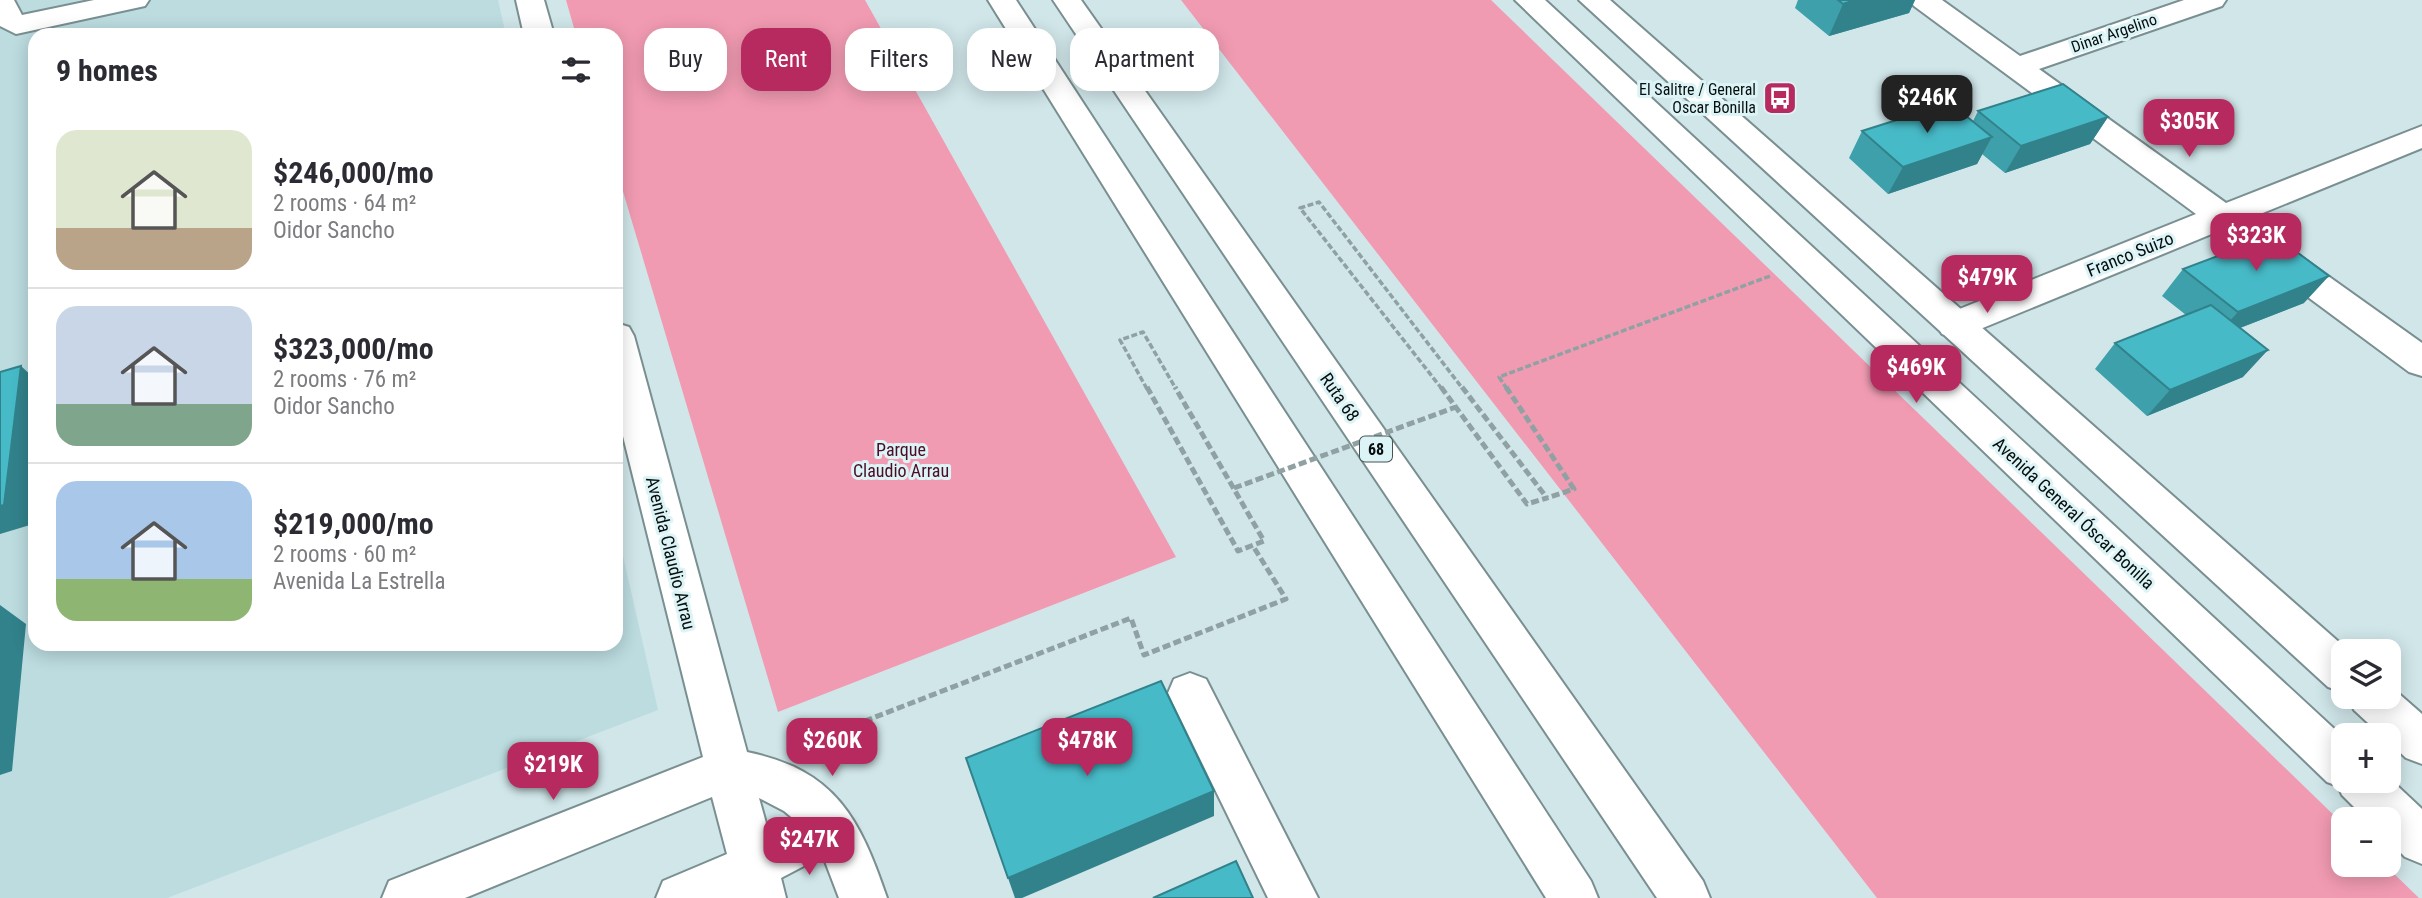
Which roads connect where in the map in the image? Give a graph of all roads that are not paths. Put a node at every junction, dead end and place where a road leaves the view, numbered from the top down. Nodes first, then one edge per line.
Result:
1 (0, 0) edge
2 (135, 0) edge
3 (530, 0) edge
4 (1002, 0) edge
5 (1066, 0) edge
6 (1529, 0) edge
7 (1593, 0) edge
8 (1924, 0) edge
9 (2211, 0) edge
10 (537, 28) edge
11 (2016, 67) junction
12 (2417, 143) edge
13 (2222, 217) junction
14 (1955, 325) junction
15 (2422, 362) edge
16 (623, 363) edge
17 (2331, 662) edge
18 (1190, 693) dead end
19 (2384, 709) edge
20 (2422, 743) edge
21 (2331, 756) edge
22 (727, 769) junction
23 (2372, 793) edge
24 (833, 826) junction
25 (2422, 841) edge
26 (758, 883) edge
27 (406, 898) edge
28 (680, 898) edge
29 (863, 898) edge
30 (1294, 898) edge
31 (1574, 898) edge
32 (1686, 898) edge

1 - 2 main road
3 - 10 main road
4 - 31 main road
5 - 32 main road, Ruta 68 / 68
6 - 21 main road, Avenida General Óscar Bonilla
7 - 14 main road
8 - 11 main road
9 - 11 main road, Dinar Argelino
11 - 13 main road
12 - 13 main road, Franco Suizo
13 - 14 main road, Franco Suizo
13 - 15 main road
14 - 17 main road
16 - 22 main road, Avenida Claudio Arrau
18 - 30 main road
19 - 20 main road
22 - 24 main road
22 - 26 main road, Avenida Claudio Arrau
22 - 27 main road
23 - 25 main road
24 - 26 main road
24 - 29 main road
26 - 28 main road

